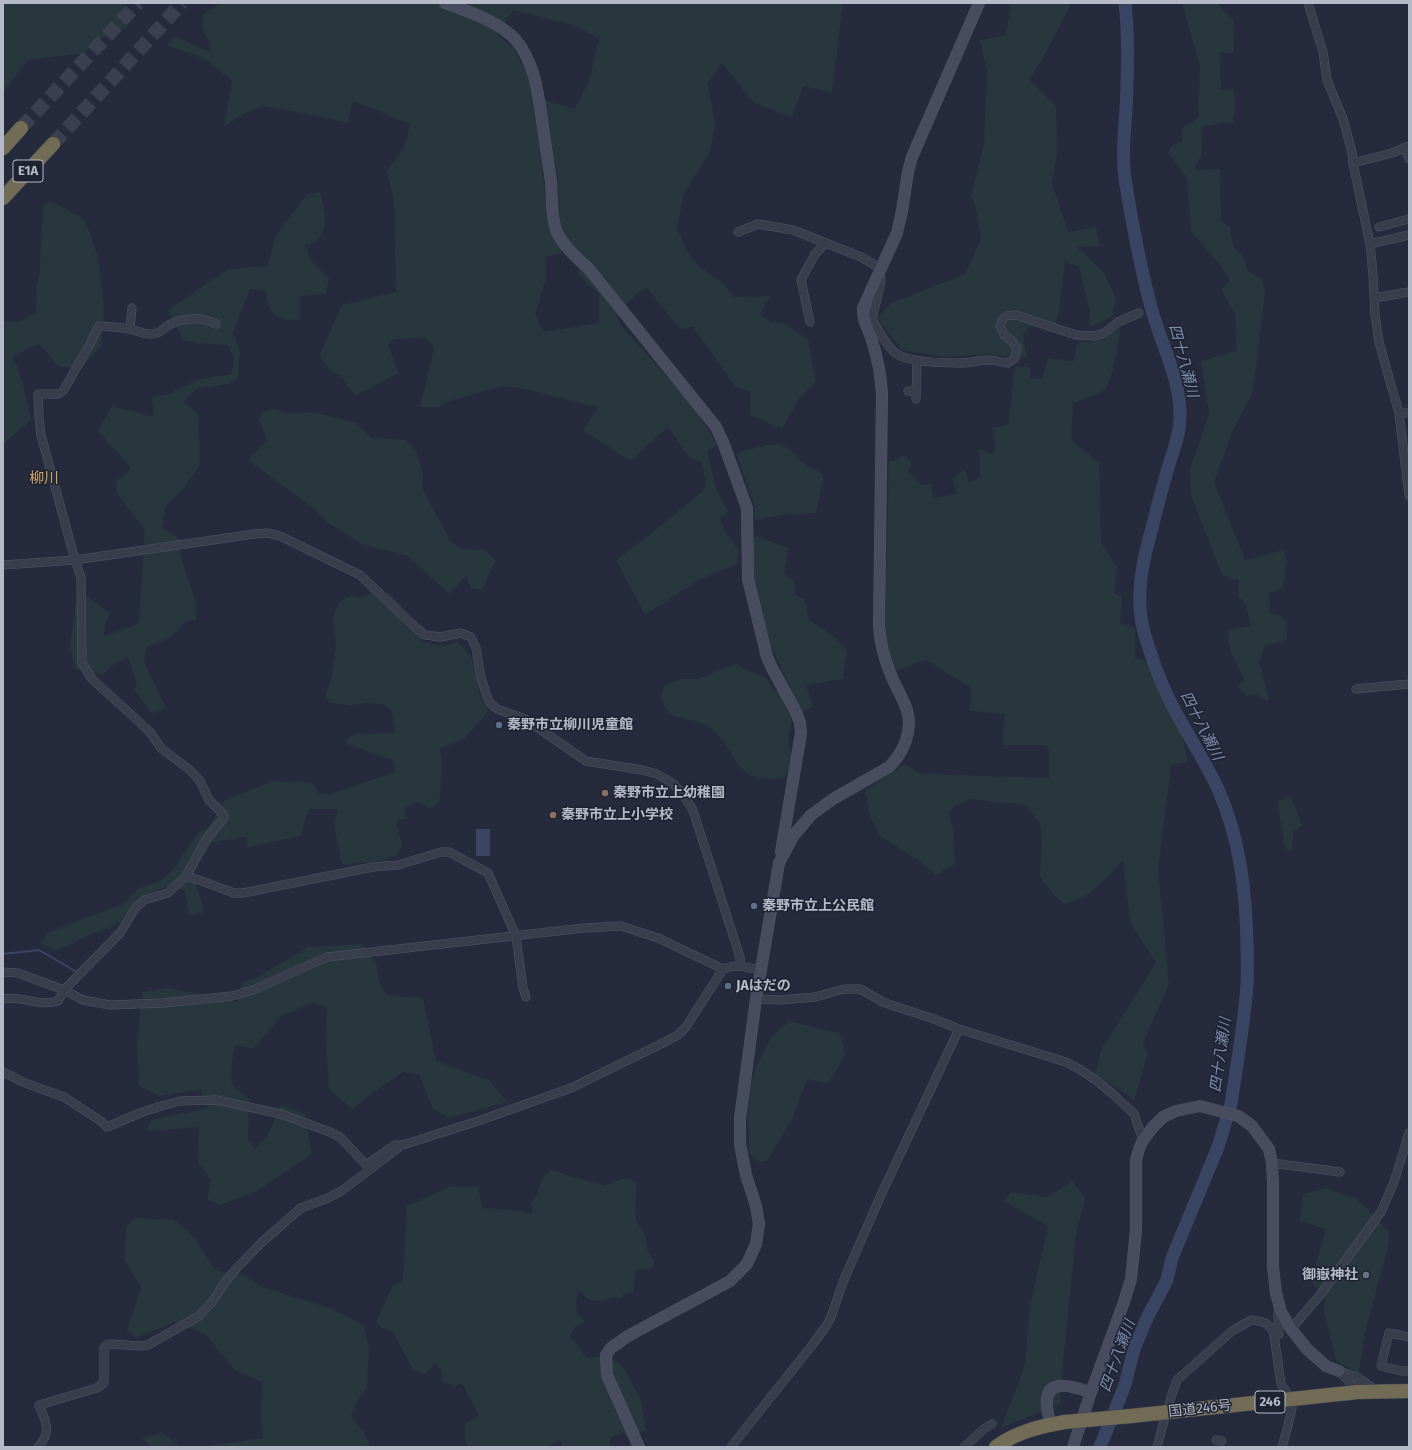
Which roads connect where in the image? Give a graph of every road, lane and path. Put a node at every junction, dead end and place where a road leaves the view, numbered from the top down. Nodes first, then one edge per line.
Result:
1 (445, 3) edge
2 (979, 3) edge
3 (1308, 3) edge
4 (21, 128) tunnel mouth
5 (53, 144) tunnel mouth
6 (1407, 146) edge
7 (3, 148) edge
8 (1409, 159) edge
9 (1353, 163) junction
10 (3, 198) edge
11 (1409, 219) edge
12 (1379, 227) dead end
13 (738, 232) dead end
14 (1409, 235) edge
15 (825, 244) junction
16 (1370, 244) junction
17 (880, 268) junction
18 (1409, 292) edge
19 (1374, 298) junction
20 (132, 308) dead end
21 (1139, 313) dead end
22 (810, 322) dead end
23 (216, 324) dead end
24 (130, 329) junction
25 (917, 361) junction
26 (908, 391) dead end
27 (1399, 413) junction
28 (1409, 413) edge
29 (1409, 496) edge
30 (75, 560) junction
31 (3, 565) edge
32 (1409, 684) edge
33 (1356, 689) dead end
34 (779, 863) junction
35 (186, 876) junction
36 (516, 936) junction
37 (740, 965) junction
38 (723, 969) junction
39 (760, 970) junction
40 (5, 971) edge
41 (64, 990) junction
42 (526, 997) dead end
43 (3, 999) edge
44 (756, 999) junction
45 (959, 1029) junction
46 (3, 1072) edge
47 (1409, 1133) edge
48 (1144, 1140) junction
49 (403, 1145) junction
50 (1272, 1163) junction
51 (1340, 1172) dead end
52 (1281, 1312) junction
53 (1291, 1329) junction
54 (1274, 1335) junction
55 (1409, 1337) edge
56 (1339, 1371) junction
57 (1409, 1371) edge
58 (1377, 1391) junction
59 (1409, 1391) edge
60 (1090, 1392) junction
61 (1358, 1392) junction
62 (1291, 1399) junction
63 (1169, 1403) dead end
64 (1164, 1421) dead end
65 (1058, 1423) junction
66 (992, 1424) dead end
67 (38, 1447) edge
68 (639, 1447) edge
69 (731, 1447) edge
70 (964, 1447) edge
71 (996, 1447) edge
72 (1073, 1447) edge
73 (1157, 1447) edge
74 (1282, 1447) edge

1 - 34 street
2 - 17 street
3 - 9 street
4 - 7 highway, E1A
5 - 10 highway, E1A
6 - 8 street
6 - 9 street
9 - 16 street
11 - 12 street
13 - 15 street
14 - 16 street
15 - 17 street
15 - 22 street
16 - 19 street
17 - 25 street
17 - 34 street
18 - 19 street
19 - 27 street
20 - 24 street
21 - 25 street
23 - 24 street
24 - 30 street
25 - 26 street
27 - 28 street
27 - 29 street
30 - 31 street
30 - 35 street
30 - 37 street
32 - 33 street
34 - 39 street
35 - 36 street
35 - 41 street
36 - 38 street
36 - 41 street
36 - 42 street
37 - 38 street
37 - 39 street
38 - 49 street
39 - 44 street
40 - 41 street
41 - 43 street
44 - 45 street
44 - 68 street
45 - 48 street
45 - 69 street
46 - 49 street
47 - 53 street
48 - 50 street
48 - 60 street
49 - 67 street
50 - 51 street
50 - 52 street
52 - 53 street
52 - 54 street
53 - 56 street
54 - 62 street
54 - 63 street
55 - 57 street
56 - 58 street
56 - 61 street
58 - 59 highway, 国道246号 / 246
58 - 61 highway, 国道246号 / 246
60 - 65 street
60 - 72 street
61 - 62 highway, 国道246号 / 246
62 - 65 highway, 国道246号 / 246, bridge
62 - 74 street
64 - 73 street
65 - 71 highway, 国道246号 / 246
66 - 70 street

